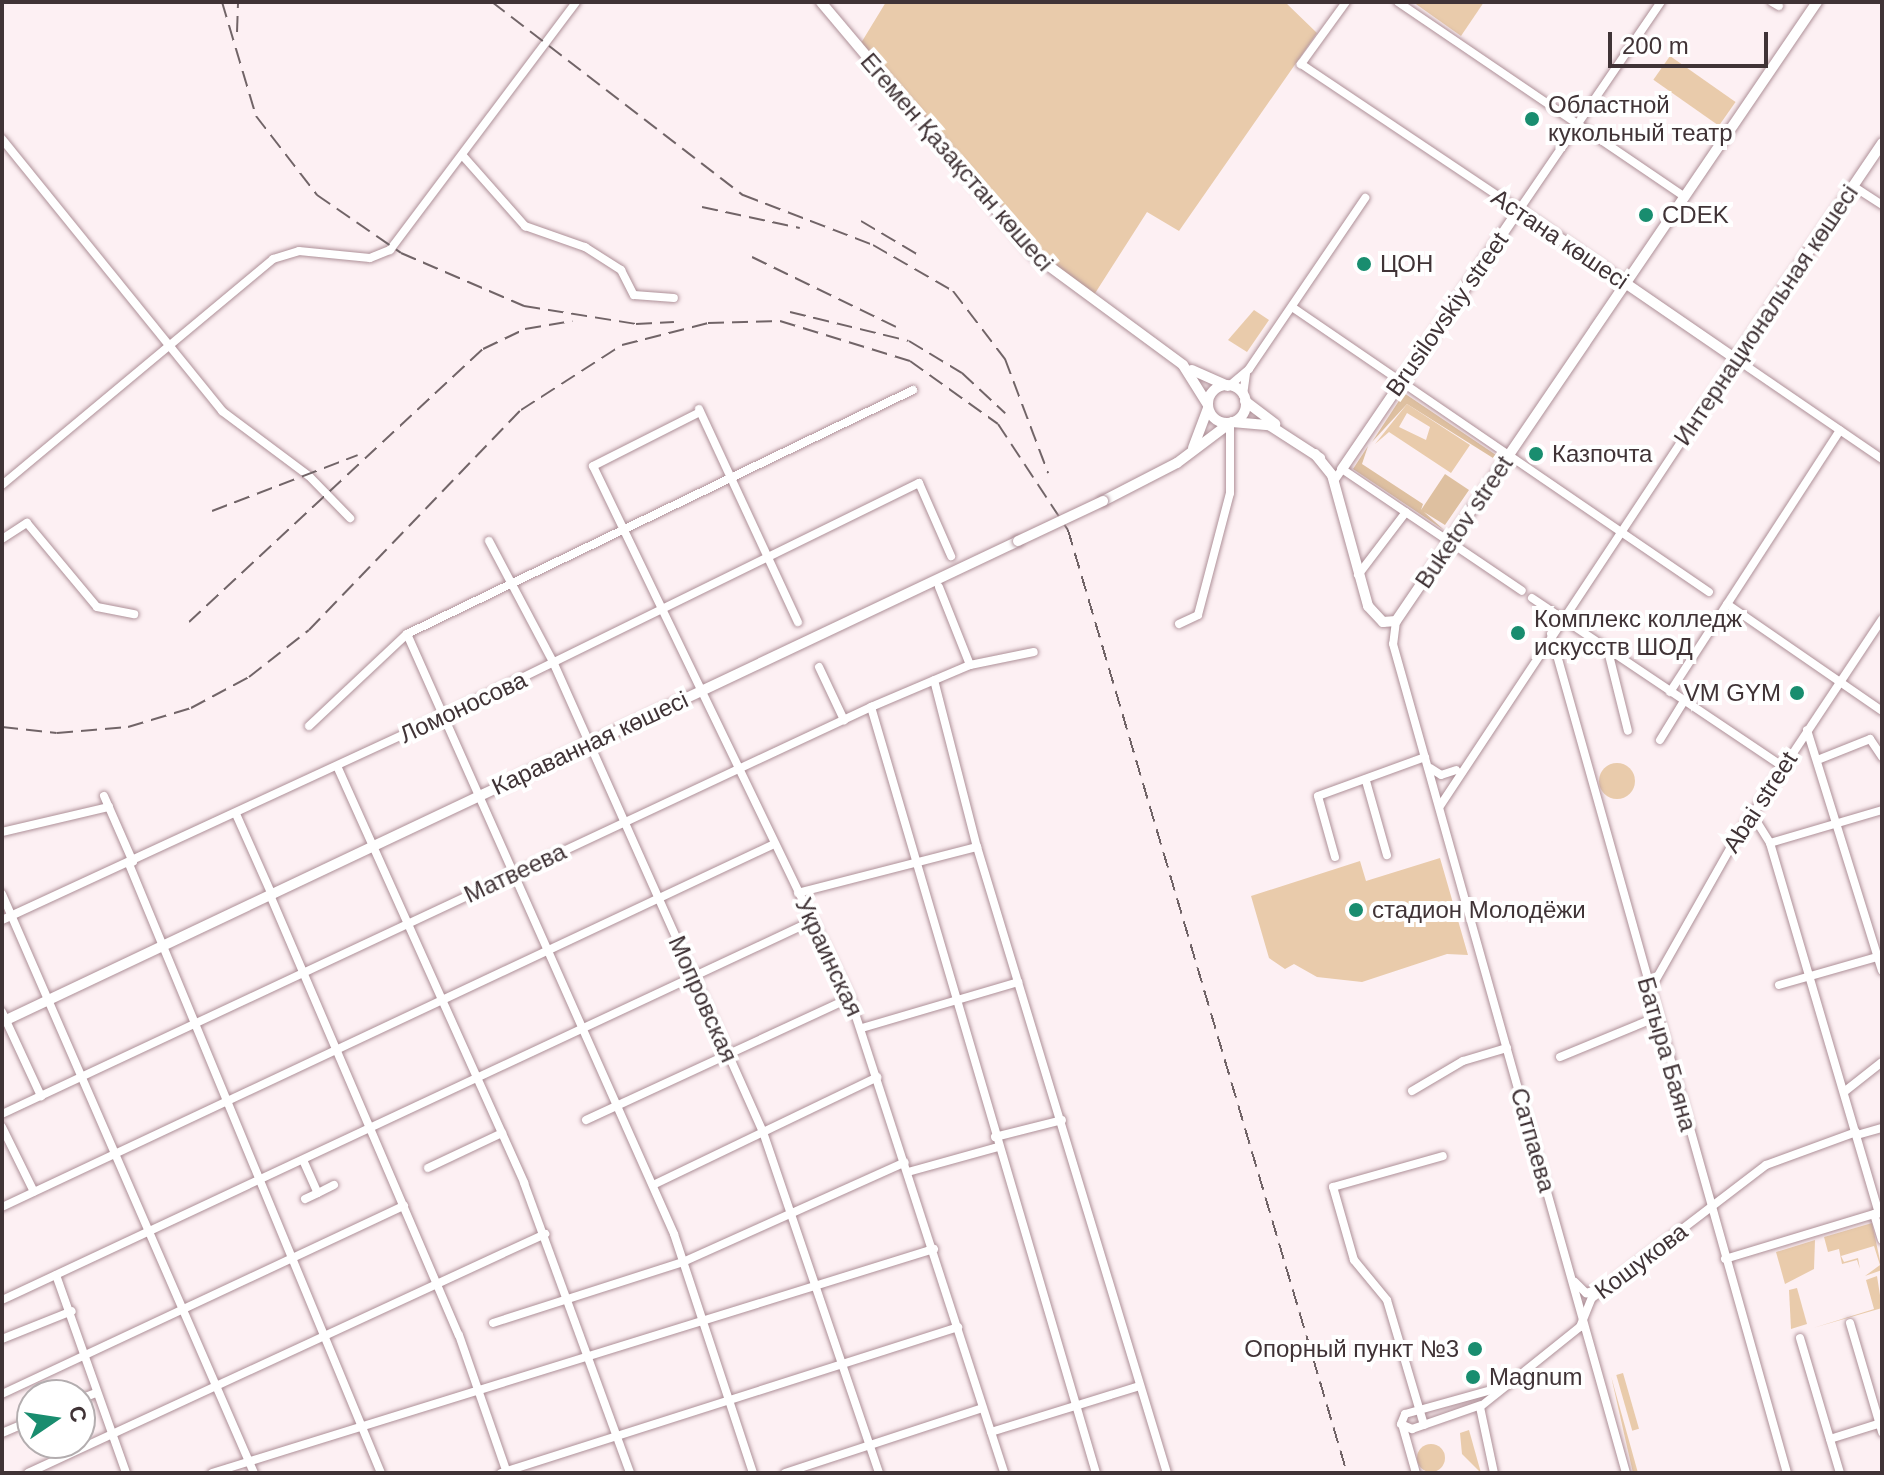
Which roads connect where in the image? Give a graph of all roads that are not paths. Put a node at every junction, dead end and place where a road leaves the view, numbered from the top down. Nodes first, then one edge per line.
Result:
1 (576, 2) edge
2 (821, 2) edge
3 (1346, 2) edge
4 (1398, 2) edge
5 (1661, 2) edge
6 (1817, 2) edge
7 (1579, 123) junction
8 (2, 139) edge
9 (1882, 143) edge
10 (463, 156) junction
11 (1853, 186) junction
12 (1685, 197) junction
13 (1365, 198) dead end
14 (1882, 205) edge
15 (1519, 210) junction
16 (1626, 284) junction
17 (674, 298) dead end
18 (1292, 307) junction
19 (168, 346) junction
20 (1736, 359) junction
21 (1183, 365) junction
22 (1246, 372) junction
23 (1400, 382) junction
24 (1228, 386) junction
25 (913, 390) dead end
26 (1244, 398) junction
27 (1208, 406) junction
28 (1231, 423) junction
29 (1840, 430) junction
30 (1315, 454) junction
31 (1509, 456) junction
32 (1882, 459) edge
33 (1177, 463) junction
34 (1342, 469) junction
35 (1352, 476) junction
36 (731, 479) junction
37 (1335, 481) junction
38 (2, 485) edge
39 (1406, 512) junction
40 (350, 518) dead end
41 (623, 530) junction
42 (1619, 531) junction
43 (2, 539) edge
44 (489, 541) dead end
45 (1450, 542) junction
46 (951, 556) dead end
47 (768, 560) junction
48 (1358, 575) junction
49 (514, 583) junction
50 (939, 587) dead end
51 (1522, 591) dead end
52 (1709, 592) dead end
53 (1532, 598) dead end
54 (1727, 604) junction
55 (1370, 611) junction
56 (662, 612) junction
57 (134, 614) dead end
58 (1561, 618) junction
59 (1882, 619) edge
60 (1396, 621) junction
61 (798, 622) dead end
62 (1179, 624) dead end
63 (407, 634) junction
64 (1551, 634) junction
65 (1394, 649) junction
66 (1608, 650) junction
67 (1034, 652) dead end
68 (1537, 653) junction
69 (1555, 655) junction
70 (554, 664) junction
71 (970, 665) junction
72 (819, 667) dead end
73 (934, 680) junction
74 (1839, 683) junction
75 (699, 692) junction
76 (1670, 692) junction
77 (1684, 701) junction
78 (871, 707) junction
79 (1882, 711) edge
80 (446, 715) junction
81 (844, 720) junction
82 (309, 726) dead end
83 (1807, 730) junction
84 (1628, 731) dead end
85 (1660, 740) dead end
86 (591, 743) junction
87 (1882, 757) edge
88 (1426, 758) junction
89 (1820, 759) junction
90 (1462, 764) junction
91 (337, 766) junction
92 (1782, 766) junction
93 (738, 770) junction
94 (1366, 781) junction
95 (484, 794) junction
96 (104, 796) dead end
97 (109, 807) junction
98 (1440, 807) junction
99 (1882, 810) edge
100 (236, 814) junction
101 (1752, 814) junction
102 (625, 821) junction
103 (1839, 823) junction
104 (2, 832) edge
105 (1770, 843) junction
106 (774, 844) junction
107 (375, 846) junction
108 (977, 847) junction
109 (1387, 855) dead end
110 (1335, 857) dead end
111 (917, 862) junction
112 (131, 863) junction
113 (518, 872) junction
114 (798, 893) junction
115 (2, 894) edge
116 (271, 895) junction
117 (659, 900) junction
118 (12, 915) junction
119 (2, 920) edge
120 (812, 921) junction
121 (409, 923) junction
122 (162, 946) junction
123 (552, 950) junction
124 (1638, 953) junction
125 (1664, 956) junction
126 (1880, 957) edge
127 (1882, 971) edge
128 (303, 973) junction
129 (1809, 976) junction
130 (693, 977) junction
131 (1018, 982) junction
132 (1779, 985) dead end
133 (1650, 991) junction
134 (850, 998) junction
135 (50, 999) junction
136 (444, 1000) junction
137 (957, 1000) junction
138 (1657, 1017) junction
139 (3, 1018) edge
140 (195, 1024) junction
141 (585, 1028) junction
142 (862, 1028) junction
143 (1507, 1048) junction
144 (337, 1050) junction
145 (727, 1055) junction
146 (1560, 1057) dead end
147 (1882, 1062) edge
148 (85, 1075) junction
149 (877, 1077) junction
150 (479, 1078) junction
151 (1412, 1091) dead end
152 (1844, 1092) junction
153 (41, 1096) junction
154 (228, 1102) junction
155 (619, 1106) junction
156 (2, 1114) edge
157 (586, 1120) dead end
158 (1062, 1120) junction
159 (2, 1127) edge
160 (371, 1128) junction
161 (1882, 1128) edge
162 (763, 1132) junction
163 (502, 1133) junction
164 (1856, 1134) junction
165 (995, 1137) junction
166 (998, 1147) junction
167 (118, 1153) junction
168 (1443, 1156) dead end
169 (303, 1160) junction
170 (905, 1162) junction
171 (428, 1168) dead end
172 (908, 1172) junction
173 (261, 1180) junction
174 (334, 1185) dead end
175 (653, 1185) junction
176 (34, 1192) junction
177 (318, 1193) junction
178 (305, 1199) dead end
179 (404, 1206) junction
180 (1710, 1206) junction
181 (2, 1207) edge
182 (794, 1212) junction
183 (1878, 1213) edge
184 (1700, 1217) junction
185 (1714, 1220) junction
186 (152, 1231) junction
187 (545, 1234) junction
188 (1882, 1240) edge
189 (934, 1249) junction
190 (294, 1258) junction
191 (1725, 1259) junction
192 (683, 1262) junction
193 (1570, 1271) junction
194 (56, 1275) junction
195 (819, 1283) junction
196 (438, 1284) junction
197 (1604, 1287) junction
198 (1575, 1295) junction
199 (572, 1298) junction
200 (1592, 1298) junction
201 (2, 1300) edge
202 (186, 1308) junction
203 (72, 1311) junction
204 (703, 1319) junction
205 (1582, 1321) junction
206 (493, 1323) dead end
207 (1850, 1323) dead end
208 (958, 1327) junction
209 (328, 1337) junction
210 (1800, 1338) dead end
211 (2, 1339) edge
212 (88, 1354) junction
213 (592, 1354) junction
214 (842, 1366) junction
215 (91, 1379) edge
216 (1511, 1385) junction
217 (1140, 1386) junction
218 (221, 1389) junction
219 (481, 1389) junction
220 (96, 1393) edge
221 (2, 1394) edge
222 (730, 1400) junction
223 (1482, 1404) junction
224 (1077, 1406) junction
225 (983, 1408) junction
226 (1420, 1410) junction
227 (1463, 1414) junction
228 (1479, 1420) junction
229 (1401, 1424) junction
230 (365, 1425) junction
231 (1424, 1425) junction
232 (1881, 1427) edge
233 (991, 1432) junction
234 (114, 1436) junction
235 (618, 1436) junction
236 (1830, 1439) junction
237 (870, 1445) junction
238 (250, 1461) junction
239 (505, 1472) edge
240 (28, 1473) edge
241 (126, 1473) edge
242 (212, 1473) edge
243 (254, 1473) edge
244 (381, 1473) edge
245 (630, 1473) edge
246 (753, 1473) edge
247 (785, 1473) edge
248 (879, 1473) edge
249 (1004, 1473) edge
250 (1096, 1473) edge
251 (1167, 1473) edge
252 (1416, 1473) edge
253 (1494, 1473) edge
254 (1626, 1473) edge
255 (1785, 1473) edge
256 (1840, 1473) edge

1 - 10 street
2 - 21 main road, Егемен Қазақстан көшесі
3 - 15 street, Астана көшесі
4 - 7 street
5 - 7 street, Brusilovskiy street
6 - 12 main road, Buketov street
7 - 12 street
7 - 15 street, Brusilovskiy street
8 - 19 street
9 - 11 main road, Интернациональная көшесі
10 - 17 street
10 - 19 street
11 - 14 street
11 - 20 main road, Интернациональная көшесі
12 - 16 main road, Buketov street
13 - 18 street
15 - 16 main road, Астана көшесі
15 - 23 main road, Brusilovskiy street
16 - 20 main road, Астана көшесі
16 - 31 main road, Buketov street
18 - 22 street
18 - 23 street
19 - 38 street
19 - 40 street
20 - 29 street, Астана көшесі
20 - 42 street, Интернациональная көшесі
21 - 24 main road
21 - 27 main road, Егемен Қазақстан көшесі
22 - 24 street
22 - 26 street
23 - 31 street
23 - 34 main road, Brusilovskiy street
24 - 26 main road
24 - 27 main road
25 - 36 street
26 - 28 main road
26 - 34 main road
27 - 28 main road
27 - 33 main road, Караванная көшесі
28 - 30 main road
28 - 33 main road, Караванная көшесі
28 - 62 street
29 - 32 street, Астана көшесі
29 - 54 street
30 - 34 main road
30 - 37 main road
31 - 42 street
31 - 45 main road, Buketov street
33 - 75 main road, Караванная көшесі, bridge
34 - 35 street
34 - 37 street
35 - 37 street
35 - 39 street
36 - 41 street
36 - 41 street, Украинская
36 - 47 street
37 - 48 main road
39 - 45 street
39 - 48 street
41 - 49 street
41 - 56 street, Украинская
42 - 52 street
42 - 58 street, Интернациональная көшесі
43 - 57 street
44 - 49 street, Мопровская
45 - 51 street
45 - 60 main road, Buketov street
46 - 47 street, Ломоносова
47 - 56 street, Ломоносова
47 - 61 street
48 - 55 main road
49 - 63 street
49 - 70 street, Мопровская
50 - 71 street
53 - 58 street
54 - 74 street
54 - 76 street
55 - 60 main road
55 - 65 street
56 - 70 street, Ломоносова
56 - 75 street, Украинская
58 - 64 street, Интернациональная көшесі
58 - 66 street
59 - 74 street, Abai street
60 - 65 street
63 - 80 street
63 - 82 street
64 - 68 street, Интернациональная көшесі
64 - 69 street, Батыра Баяна
65 - 88 street, Сатпаева
66 - 76 street
66 - 84 street
67 - 71 street, Матвеева
68 - 69 street
68 - 90 street, Интернациональная көшесі
69 - 124 street, Батыра Баяна
70 - 80 street, Ломоносова
70 - 86 street, Мопровская
71 - 73 street, Матвеева
72 - 81 street
73 - 78 street, Матвеева
73 - 108 street
74 - 79 street
74 - 83 street, Abai street
75 - 86 main road, Караванная көшесі
75 - 93 street, Украинская
76 - 77 street
77 - 85 street
77 - 92 street
78 - 81 street, Матвеева
78 - 111 street
80 - 91 street, Ломоносова
80 - 95 street
81 - 93 street, Матвеева
83 - 89 street
83 - 92 street, Abai street
86 - 95 main road, Караванная көшесі
86 - 102 street, Мопровская
87 - 89 street
88 - 90 street
88 - 94 street
88 - 98 street, Сатпаева
89 - 103 street
90 - 98 street, Интернациональная көшесі
91 - 100 street, Ломоносова
91 - 107 street
92 - 101 street, Abai street
93 - 102 street, Матвеева
93 - 106 street, Украинская
94 - 109 street
94 - 110 street
95 - 107 main road, Караванная көшесі
95 - 113 street
96 - 97 street
97 - 104 street
97 - 112 street
98 - 143 street, Сатпаева
99 - 103 street
100 - 112 street, Ломоносова
100 - 116 street
101 - 105 street
101 - 125 street, Abai street
102 - 113 street, Матвеева
102 - 117 street, Мопровская
103 - 105 street
103 - 126 street
105 - 129 street
106 - 114 street, Украинская
106 - 117 street
107 - 116 main road, Караванная көшесі
107 - 121 street
108 - 111 street
108 - 131 street
111 - 114 street
111 - 137 street
112 - 118 street, Ломоносова
112 - 122 street
113 - 121 street, Матвеева
113 - 123 street
114 - 120 street, Украинская
115 - 118 street
116 - 122 main road, Караванная көшесі
116 - 128 street
117 - 123 street
117 - 130 street, Мопровская
118 - 119 street, Ломоносова
118 - 135 street
120 - 130 street
120 - 134 street, Украинская
121 - 128 street, Матвеева
121 - 136 street
122 - 135 main road, Караванная көшесі
122 - 140 street
123 - 136 street
123 - 141 street
124 - 125 street
124 - 133 street, Батыра Баяна
125 - 133 street, Abai street
126 - 127 street
126 - 129 street
128 - 140 street, Матвеева
128 - 144 street
129 - 132 street
129 - 152 street
130 - 141 street
130 - 145 street, Мопровская
131 - 137 street
131 - 158 street
133 - 138 street, Батыра Баяна
134 - 142 street, Украинская
134 - 145 street
135 - 139 main road, Караванная көшесі
135 - 148 street
136 - 144 street
136 - 150 street
137 - 142 street
137 - 165 street
138 - 146 street
138 - 180 street, Батыра Баяна
139 - 153 street
140 - 148 street, Матвеева
140 - 154 street
141 - 150 street
141 - 155 street
142 - 149 street, Украинская
143 - 151 street
143 - 193 street, Сатпаева
144 - 154 street
144 - 160 street
145 - 155 street
145 - 162 street, Мопровская
147 - 152 street
148 - 153 street, Матвеева
148 - 167 street
149 - 162 street
149 - 170 street, Украинская
150 - 160 street
150 - 163 street
152 - 164 street
153 - 156 street, Матвеева
154 - 167 street
154 - 173 street
155 - 157 street
155 - 175 street
158 - 165 street
158 - 217 street
159 - 176 street
160 - 169 street
160 - 179 street
161 - 164 street, Кошукова
162 - 175 street
162 - 182 street, Мопровская
163 - 171 street
163 - 187 street
164 - 180 street, Кошукова
164 - 183 street
165 - 166 street
166 - 172 street
166 - 224 street
167 - 176 street
167 - 186 street
168 - 226 street
169 - 173 street
169 - 177 street
170 - 172 street, Украинская
170 - 182 street
172 - 189 street, Украинская
173 - 186 street
173 - 190 street
174 - 177 street
175 - 192 street
176 - 181 street
177 - 178 street
179 - 190 street
179 - 196 street
180 - 184 street, Кошукова
180 - 185 street, Батыра Баяна
182 - 192 street
182 - 195 street, Мопровская
183 - 188 street
183 - 191 street
184 - 185 street
184 - 197 street, Кошукова
185 - 191 street, Батыра Баяна
186 - 194 street
186 - 202 street
187 - 196 street
187 - 199 street
189 - 195 street
189 - 208 street, Украинская
190 - 202 street
190 - 209 street
191 - 255 street, Батыра Баяна
192 - 199 street
192 - 204 street
193 - 197 street
193 - 198 street, Сатпаева
194 - 201 street
194 - 203 street
195 - 204 street
195 - 214 street, Мопровская
196 - 209 street
196 - 219 street
197 - 200 street, Кошукова
198 - 200 street
198 - 205 street, Сатпаева
199 - 206 street
199 - 213 street
200 - 205 street, Кошукова
202 - 212 street
202 - 218 street
203 - 211 street
203 - 212 street
204 - 213 street
204 - 222 street
205 - 216 street, Кошукова
205 - 254 street, Сатпаева
207 - 232 street
208 - 214 street
208 - 225 street, Украинская
209 - 218 street
209 - 230 street
210 - 236 street
212 - 215 street
212 - 221 street
213 - 219 street
213 - 235 street
214 - 222 street
214 - 237 street, Мопровская
216 - 223 street, Кошукова
216 - 226 street, Кошукова
217 - 224 street
217 - 251 street
218 - 234 street
218 - 238 street
219 - 230 street
219 - 239 street
220 - 234 street
222 - 235 street
222 - 246 street
223 - 227 street, Кошукова
223 - 228 street
224 - 233 street
224 - 250 street
225 - 233 street, Украинская
225 - 237 street
226 - 229 street, Кошукова
226 - 231 street
227 - 228 street
227 - 231 street
228 - 253 street
229 - 231 street
229 - 252 street
230 - 238 street
230 - 244 street
232 - 236 street
233 - 249 street, Украинская
234 - 240 street
234 - 241 street
235 - 239 street
235 - 245 street
236 - 256 street
237 - 247 street
237 - 248 street, Мопровская
238 - 242 street
238 - 243 street

